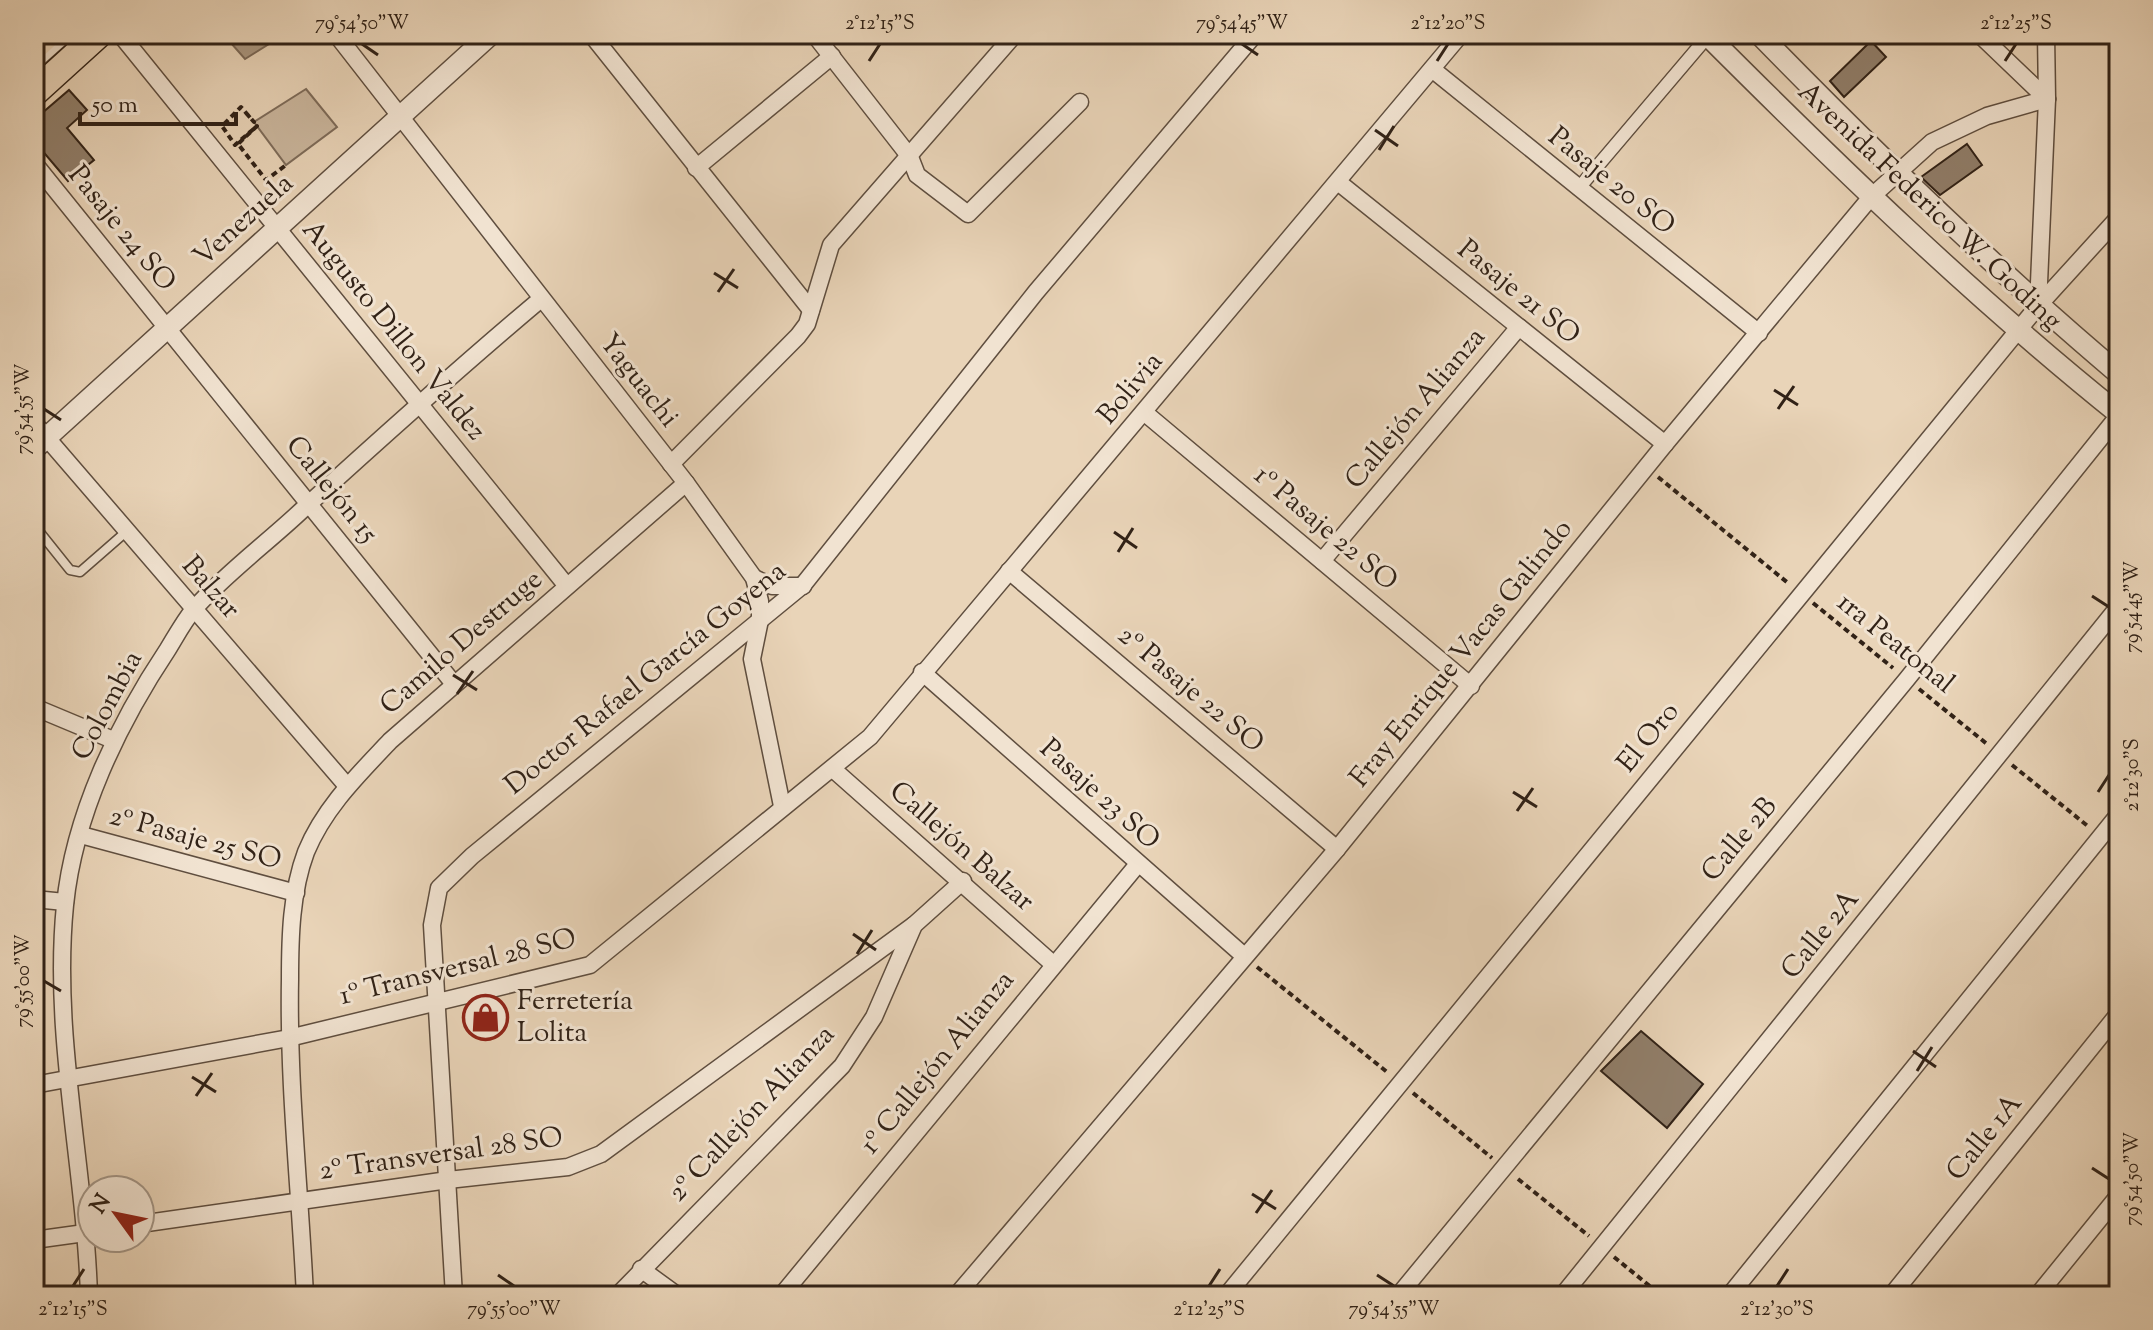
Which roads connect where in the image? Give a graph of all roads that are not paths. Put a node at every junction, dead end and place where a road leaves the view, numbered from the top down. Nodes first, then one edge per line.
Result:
1 (48, 34) edge
2 (71, 34) edge
3 (89, 34) edge
4 (99, 34) edge
5 (120, 34) edge
6 (336, 34) edge
7 (491, 34) edge
8 (591, 34) edge
9 (814, 34) edge
10 (1015, 34) edge
11 (1255, 34) edge
12 (1461, 34) edge
13 (1759, 34) edge
14 (1979, 34) edge
15 (2046, 34) edge
16 (1707, 35) edge
17 (34, 47) edge
18 (832, 56) junction
19 (34, 67) edge
20 (1432, 69) junction
21 (34, 84) edge
22 (34, 93) edge
23 (2047, 99) junction
24 (1080, 102) dead end
25 (400, 117) junction
26 (910, 157) junction
27 (34, 163) edge
28 (696, 168) junction
29 (1896, 174) junction
30 (1338, 182) junction
31 (1578, 189) junction
32 (1871, 197) junction
33 (2119, 217) edge
34 (277, 228) junction
35 (541, 299) junction
36 (2038, 306) junction
37 (811, 310) junction
38 (1519, 327) junction
39 (167, 328) junction
40 (2017, 332) junction
41 (1759, 333) junction
42 (2119, 374) edge
43 (418, 403) junction
44 (1145, 413) junction
45 (2119, 414) edge
46 (38, 436) edge
47 (1665, 444) junction
48 (671, 464) junction
49 (686, 483) junction
50 (309, 504) junction
51 (34, 525) edge
52 (127, 531) junction
53 (1322, 561) junction
54 (1009, 571) junction
55 (754, 578) junction
56 (566, 585) junction
57 (803, 585) junction
58 (2119, 606) edge
59 (194, 609) junction
60 (760, 620) junction
61 (922, 672) junction
62 (454, 684) junction
63 (1471, 686) junction
64 (34, 707) edge
65 (113, 740) junction
66 (834, 770) junction
67 (347, 786) junction
68 (782, 806) junction
69 (2119, 814) edge
70 (81, 835) junction
71 (1337, 849) junction
72 (1138, 864) junction
73 (963, 881) junction
74 (296, 893) junction
75 (34, 899) edge
76 (65, 902) junction
77 (914, 925) junction
78 (1243, 955) junction
79 (1053, 964) junction
80 (437, 1001) junction
81 (2119, 1013) edge
82 (289, 1038) junction
83 (69, 1080) junction
84 (34, 1085) edge
85 (82, 1174) edge
86 (448, 1180) junction
87 (2119, 1195) edge
88 (300, 1200) junction
89 (156, 1222) edge
90 (76, 1234) edge
91 (34, 1240) edge
92 (90, 1254) edge
93 (641, 1269) junction
94 (89, 1296) edge
95 (305, 1296) edge
96 (454, 1296) edge
97 (617, 1296) edge
98 (678, 1296) edge
99 (781, 1296) edge
100 (956, 1296) edge
101 (1226, 1296) edge
102 (1398, 1296) edge
103 (1562, 1296) edge
104 (1729, 1296) edge
105 (1891, 1296) edge
106 (2037, 1296) edge

1 - 17 main road
2 - 19 lane
3 - 21 lane
4 - 22 main road
5 - 34 street, Augusto Dillon Valdez
6 - 25 street, Yaguachi
7 - 25 street, Venezuela
8 - 28 street
9 - 18 street
10 - 26 street
11 - 57 street, Doctor Rafael García Goyena
12 - 20 street, Bolivia
13 - 29 street, Avenida Federico W. Goding
14 - 23 street
15 - 23 street
16 - 31 street
16 - 32 street, Avenida Federico W. Goding
18 - 26 street
18 - 28 street
20 - 30 street, Bolivia
20 - 31 street, Pasaje 20 SO
23 - 29 street, Fray Enrique Vacas Galindo
23 - 36 street
24 - 26 street
25 - 34 street, Venezuela
25 - 35 street, Yaguachi
26 - 37 street
27 - 39 street, Pasaje 24 SO
28 - 37 street
29 - 32 street, Fray Enrique Vacas Galindo
29 - 36 street, Avenida Federico W. Goding
30 - 38 street, Pasaje 21 SO
30 - 44 street, Bolivia
31 - 41 street, Pasaje 20 SO
32 - 40 street, Avenida Federico W. Goding
32 - 41 street, Fray Enrique Vacas Galindo
33 - 36 street, El Oro
34 - 39 street, Venezuela
34 - 43 street, Augusto Dillon Valdez
35 - 43 street, Colombia
35 - 48 street, Yaguachi
36 - 40 street, El Oro
36 - 42 street, Avenida Federico W. Goding
37 - 48 street
38 - 47 street, Pasaje 21 SO
38 - 53 street, Callejón Alianza
39 - 46 street, Venezuela
39 - 50 street, Callejón 15
40 - 45 street, Avenida Federico W. Goding
40 - 101 street, El Oro
41 - 47 street, Fray Enrique Vacas Galindo
43 - 50 street, Colombia
43 - 56 street, Augusto Dillon Valdez
44 - 53 street, 1º Pasaje 22 SO
44 - 54 street, Bolivia
45 - 102 street, Calle 2B
46 - 52 street, Balzar
47 - 63 street, Fray Enrique Vacas Galindo
48 - 49 street, Yaguachi
49 - 55 street, Yaguachi
49 - 56 street, Camilo Destruge
50 - 59 street, Colombia
50 - 62 street, Callejón 15
51 - 52 lane
52 - 59 street, Balzar
53 - 63 street, 1º Pasaje 22 SO
54 - 61 street, Bolivia
54 - 71 street, 2º Pasaje 22 SO
55 - 57 street
55 - 60 street, Yaguachi
56 - 62 street, Camilo Destruge
57 - 60 street, Doctor Rafael García Goyena
58 - 103 street, Calle 2A
59 - 65 street, Colombia
59 - 67 street, Balzar
60 - 68 street, Yaguachi
60 - 80 street, Doctor Rafael García Goyena
61 - 66 street, Bolivia
61 - 72 street, Pasaje 23 SO
62 - 67 street, Camilo Destruge
63 - 71 street, Fray Enrique Vacas Galindo
64 - 65 street
65 - 70 street, Colombia
66 - 68 street, 1º Transversal 28 SO
66 - 73 street, Callejón Balzar
67 - 74 street, Camilo Destruge
68 - 80 street, 1º Transversal 28 SO
69 - 104 street
70 - 74 street, 2º Pasaje 25 SO
70 - 76 street, Colombia
71 - 78 street, Fray Enrique Vacas Galindo
72 - 78 street, Pasaje 23 SO
72 - 79 street, 1º Callejón Alianza
73 - 77 street, 2º Callejón Alianza
73 - 79 street, Callejón Balzar
74 - 82 street, Camilo Destruge
75 - 76 street
76 - 83 street, Colombia
77 - 86 street, 2º Transversal 28 SO
77 - 93 street, 2º Callejón Alianza
78 - 100 street, Fray Enrique Vacas Galindo
79 - 99 street, 1º Callejón Alianza
80 - 82 street, 1º Transversal 28 SO
80 - 86 street, Doctor Rafael García Goyena
81 - 105 street, Calle 1A
82 - 83 street, 1º Transversal 28 SO
82 - 88 street, Camilo Destruge
83 - 84 street, 1º Transversal 28 SO
83 - 85 street, Colombia
86 - 88 street, 2º Transversal 28 SO
86 - 96 street, Doctor Rafael García Goyena
87 - 106 street
88 - 89 street, 2º Transversal 28 SO
88 - 95 street, Camilo Destruge
90 - 91 street
92 - 94 street, Colombia
93 - 97 street, 2º Callejón Alianza
93 - 98 street

